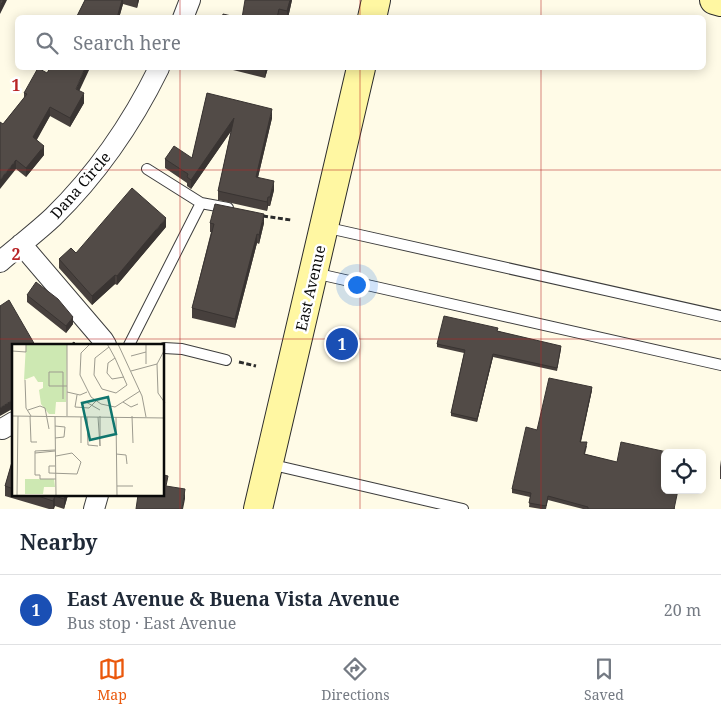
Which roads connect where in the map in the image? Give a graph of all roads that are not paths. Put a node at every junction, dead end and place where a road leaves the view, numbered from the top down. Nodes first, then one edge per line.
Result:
1 (190, 0) edge
2 (376, 0) edge
3 (714, 0) edge
4 (721, 2) edge
5 (184, 15) edge
6 (373, 15) edge
7 (158, 70) edge
8 (361, 70) edge
9 (147, 169) dead end
10 (201, 203) junction
11 (263, 216) edge
12 (324, 227) junction
13 (21, 244) junction
14 (0, 262) edge
15 (313, 273) junction
16 (721, 316) edge
17 (105, 344) edge
18 (130, 344) edge
19 (165, 348) edge
20 (226, 360) dead end
21 (721, 365) edge
22 (268, 464) junction
23 (258, 509) edge
24 (464, 509) edge

1 - 5 street
2 - 6 main road
3 - 4 main road
7 - 13 street, Dana Circle
8 - 12 main road, East Avenue
9 - 10 lane
10 - 11 lane
10 - 18 lane
12 - 15 main road, East Avenue
12 - 16 lane
13 - 14 street, Dana Circle
13 - 17 street
15 - 21 lane
15 - 22 main road, East Avenue
19 - 20 lane
22 - 23 main road, East Avenue
22 - 24 lane

